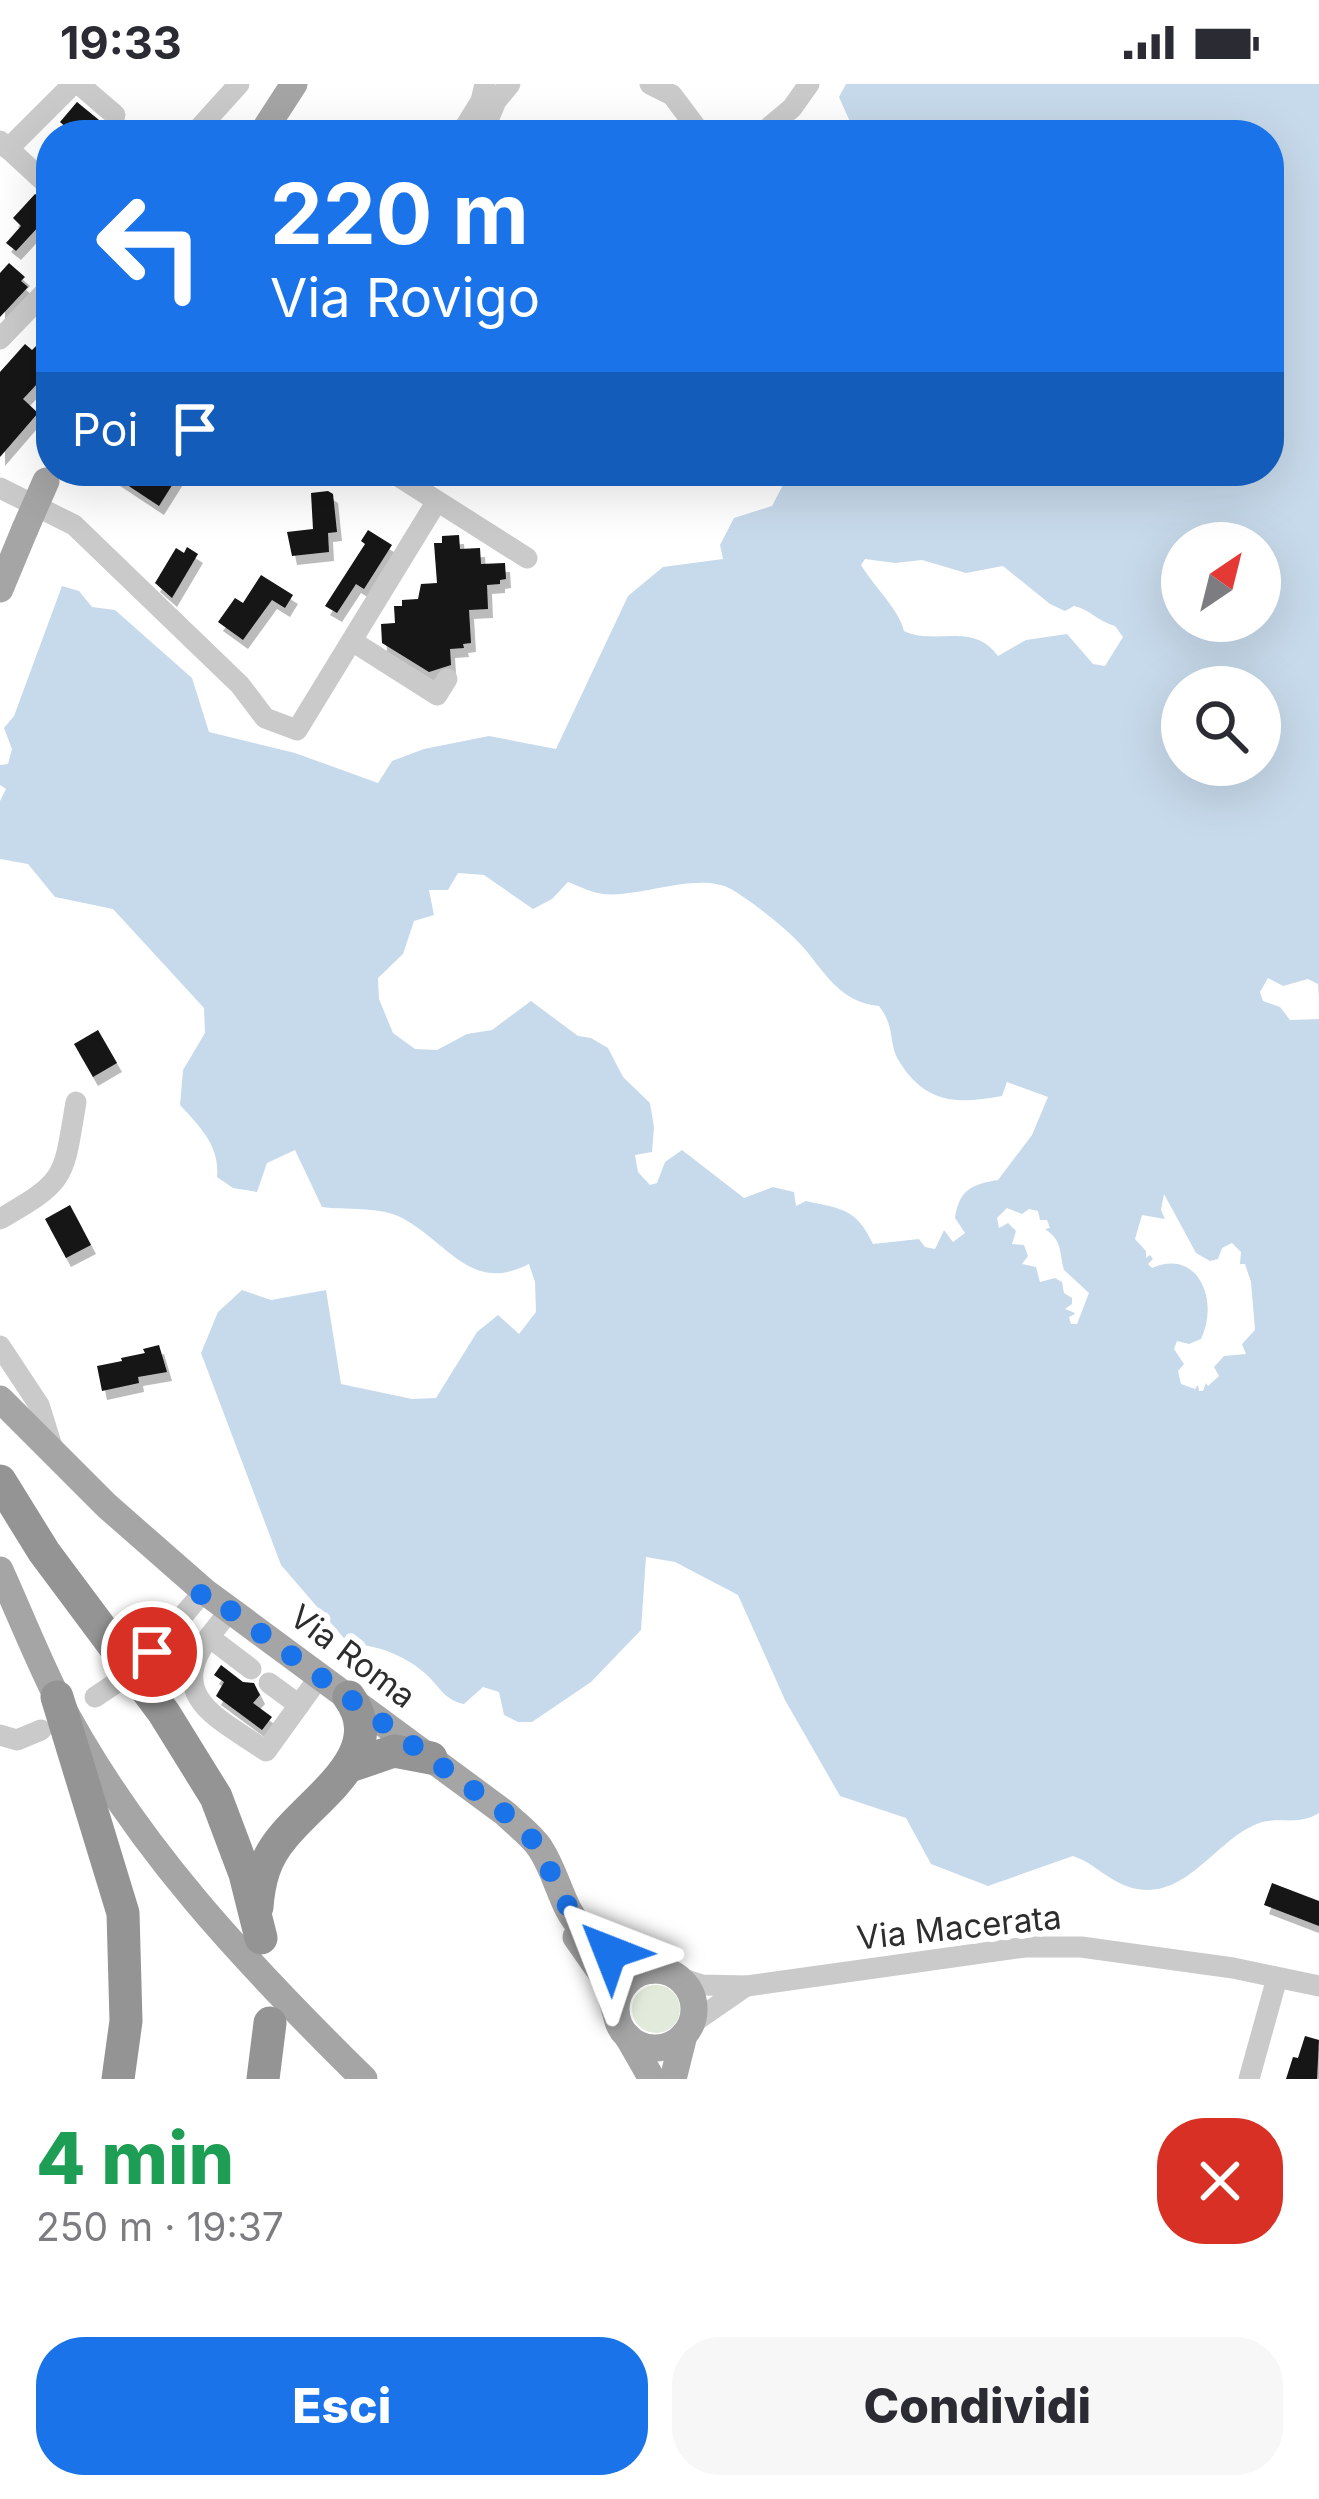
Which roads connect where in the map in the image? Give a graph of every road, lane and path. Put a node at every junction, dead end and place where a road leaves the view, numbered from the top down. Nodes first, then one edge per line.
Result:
1 (76, 84) edge
2 (239, 84) edge
3 (294, 84) edge
4 (485, 84) edge
5 (510, 84) edge
6 (650, 84) edge
7 (808, 84) edge
8 (115, 115) dead end
9 (207, 120) edge
10 (271, 120) edge
11 (470, 120) edge
12 (488, 120) edge
13 (691, 120) edge
14 (778, 120) edge
15 (4, 145) edge
16 (36, 174) edge
17 (36, 302) edge
18 (0, 339) edge
19 (44, 486) edge
20 (414, 486) edge
21 (0, 488) edge
22 (437, 501) junction
23 (527, 558) dead end
24 (0, 589) edge
25 (352, 641) junction
26 (447, 679) dead end
27 (76, 1102) dead end
28 (0, 1220) edge
29 (0, 1346) edge
30 (0, 1399) edge
31 (54, 1454) junction
32 (0, 1480) edge
33 (0, 1570) edge
34 (204, 1591) junction
35 (230, 1610) junction
36 (209, 1637) junction
37 (152, 1652) dead end
38 (320, 1676) junction
39 (122, 1679) dead end
40 (57, 1696) junction
41 (94, 1697) dead end
42 (349, 1697) junction
43 (299, 1706) junction
44 (41, 1730) dead end
45 (0, 1735) edge
46 (431, 1758) junction
47 (350, 1766) junction
48 (568, 1910) junction
49 (664, 1973) junction
50 (1277, 1978) junction
51 (747, 1986) junction
52 (1319, 1986) edge
53 (270, 2023) dead end
54 (622, 2026) junction
55 (688, 2030) junction
56 (118, 2079) edge
57 (263, 2079) edge
58 (364, 2079) edge
59 (652, 2079) edge
60 (673, 2079) edge
61 (1249, 2079) edge

1 - 8 street
1 - 15 street
2 - 9 street
3 - 10 main road
4 - 11 street
5 - 12 street
6 - 13 street
7 - 14 street
15 - 16 street
17 - 18 street
19 - 24 main road, bridge
20 - 22 street
21 - 25 street
22 - 23 street
22 - 25 street
25 - 26 street
27 - 28 street
29 - 31 street
30 - 31 main road, Via Roma
31 - 34 main road, Via Roma
32 - 47 highway
33 - 40 main road
34 - 35 main road, Via Roma
34 - 37 street
35 - 36 street
35 - 38 main road, Via Roma
36 - 43 street
36 - 43 street
38 - 42 main road, Via Roma
38 - 43 street
39 - 41 street
40 - 56 highway
40 - 58 main road
42 - 46 main road, Via Roma
42 - 47 highway
44 - 45 street
46 - 47 highway
46 - 48 main road, Via Roma
48 - 49 main road, Via Roma
48 - 54 main road
49 - 51 street, Via Macerata
49 - 54 main road
49 - 55 main road
50 - 51 street, Via Macerata
50 - 52 street, Via Macerata
50 - 61 street
51 - 55 street
53 - 57 highway
54 - 55 main road
54 - 59 main road
55 - 60 main road

